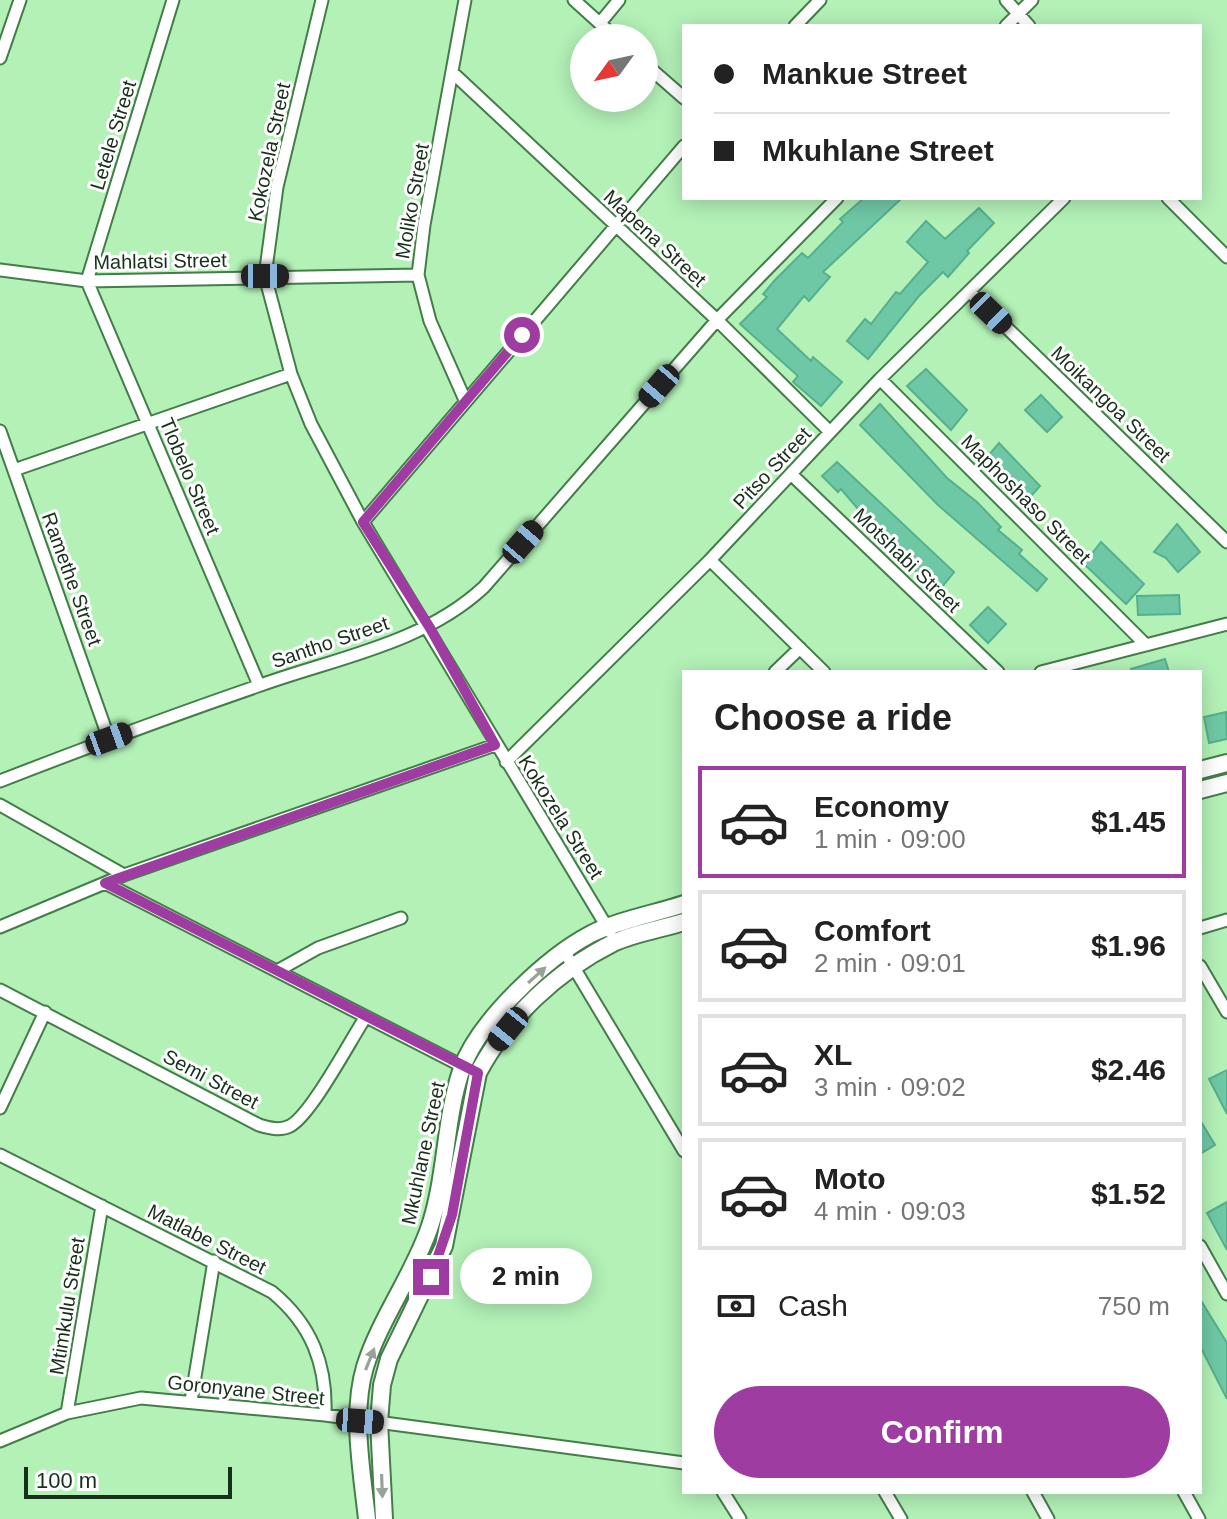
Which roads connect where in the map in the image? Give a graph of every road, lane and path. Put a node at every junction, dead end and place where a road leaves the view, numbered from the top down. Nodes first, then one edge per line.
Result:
1 (20, 0) edge
2 (173, 0) edge
3 (322, 0) edge
4 (465, 0) edge
5 (574, 0) edge
6 (619, 0) edge
7 (820, 0) edge
8 (1006, 0) edge
9 (1032, 0) edge
10 (1018, 14) junction
11 (600, 23) joint
12 (797, 24) edge
13 (1008, 24) edge
14 (1027, 24) edge
15 (0, 58) edge
16 (453, 73) junction
17 (658, 75) edge
18 (682, 96) edge
19 (682, 148) edge
20 (835, 200) edge
21 (1062, 200) edge
22 (1170, 200) edge
23 (617, 227) junction
24 (1227, 257) edge
25 (0, 270) edge
26 (418, 275) junction
27 (265, 276) junction
28 (87, 281) junction
29 (970, 292) junction
30 (717, 320) junction
31 (291, 374) junction
32 (880, 379) junction
33 (465, 400) junction
34 (147, 422) junction
35 (0, 431) edge
36 (830, 432) junction
37 (14, 470) junction
38 (792, 475) junction
39 (363, 522) junction
40 (1227, 542) edge
41 (710, 560) junction
42 (1227, 624) edge
43 (430, 628) junction
44 (1146, 645) junction
45 (800, 648) junction
46 (777, 670) edge
47 (822, 670) edge
48 (996, 670) edge
49 (1049, 670) edge
50 (259, 685) junction
51 (109, 739) junction
52 (495, 745) junction
53 (506, 762) junction
54 (1227, 763) edge
55 (1202, 769) edge
56 (0, 781) edge
57 (1227, 783) edge
58 (1202, 789) edge
59 (0, 805) edge
60 (124, 875) junction
61 (105, 883) junction
62 (682, 905) edge
63 (401, 918) dead end
64 (1227, 920) edge
65 (682, 922) edge
66 (0, 927) edge
67 (1202, 927) edge
68 (612, 935) junction
69 (564, 951) junction
70 (575, 966) junction
71 (1202, 969) edge
72 (277, 971) junction
73 (0, 990) edge
74 (45, 1012) junction
75 (1227, 1012) edge
76 (365, 1018) junction
77 (470, 1070) junction
78 (0, 1108) edge
79 (682, 1148) edge
80 (0, 1155) edge
81 (102, 1206) junction
82 (1202, 1250) edge
83 (214, 1261) junction
84 (1227, 1294) edge
85 (191, 1401) junction
86 (67, 1413) junction
87 (325, 1415) junction
88 (360, 1421) junction
89 (379, 1422) junction
90 (0, 1441) edge
91 (682, 1463) edge
92 (724, 1494) edge
93 (886, 1494) edge
94 (1034, 1494) edge
95 (1185, 1494) edge
96 (367, 1519) edge
97 (384, 1519) edge
98 (740, 1519) edge
99 (901, 1519) edge
100 (1048, 1519) edge
101 (1199, 1519) edge

1 - 15 street
2 - 28 street, Letele Street
3 - 27 street, Kokozela Street
4 - 16 street, Moliko Street
5 - 11 street
6 - 11 street
7 - 12 street
8 - 10 street
9 - 10 street
10 - 13 street
10 - 14 street
16 - 23 street, Mapena Street
16 - 26 street, Moliko Street
17 - 18 street
19 - 23 street
20 - 30 street, Santho Street
21 - 29 street, Pitso Street
22 - 24 street
23 - 30 street, Mapena Street
23 - 33 street
25 - 28 street, Mahlatsi Street
26 - 27 street, Mahlatsi Street
26 - 33 street, Moliko Street
27 - 28 street, Mahlatsi Street
27 - 31 street, Kokozela Street
28 - 34 street, Tlobelo Street
29 - 32 street, Pitso Street
29 - 40 street, Moikangoa Street
30 - 36 street, Mapena Street
30 - 43 street, Santho Street
31 - 34 street
31 - 39 street, Kokozela Street
32 - 36 street, Pitso Street
32 - 44 street, Maphoshaso Street
33 - 39 street
34 - 37 street
34 - 50 street, Tlobelo Street
35 - 37 street, Ramethe Street
36 - 38 street, Pitso Street
37 - 51 street, Ramethe Street
38 - 41 street, Pitso Street
38 - 48 street, Motshabi Street
39 - 43 street, Kokozela Street
41 - 45 street
41 - 53 street, Pitso Street
42 - 44 street
43 - 50 street, Santho Street
43 - 52 street, Kokozela Street
44 - 49 street
45 - 46 street
45 - 47 street
50 - 51 street, Santho Street
51 - 56 street, Santho Street
52 - 53 street, Kokozela Street
52 - 60 street
53 - 68 street, Kokozela Street
54 - 55 street
57 - 58 street
59 - 60 street
60 - 61 street
61 - 66 street
61 - 72 street
62 - 68 street, Mkuhlane Street
63 - 72 street
64 - 67 street
65 - 68 street, Mkuhlane Street
68 - 69 street, Mkuhlane Street
68 - 70 street, Mkuhlane Street
69 - 70 street
77 -> 69 street, Mkuhlane Street
70 - 77 street, Mkuhlane Street
70 - 79 street
71 - 75 street
72 - 76 street
73 - 74 street, Semi Street
74 - 76 street, Semi Street
74 - 78 street
76 - 77 street
88 -> 77 street, Mkuhlane Street
77 - 89 street, Mkuhlane Street
80 - 81 street, Matlabe Street
81 - 83 street, Matlabe Street
81 - 86 street, Mtimkulu Street
82 - 84 street
83 - 85 street
83 - 87 street, Matlabe Street
85 - 86 street, Goronyane Street
85 - 87 street, Goronyane Street
86 - 90 street, Goronyane Street
87 - 88 street, Goronyane Street
88 - 89 street, Goronyane Street
88 - 96 street, Mkuhlane Street
89 - 91 street, Goronyane Street
89 -> 97 street, Mkuhlane Street
92 - 98 street
93 - 99 street
94 - 100 street
95 - 101 street

